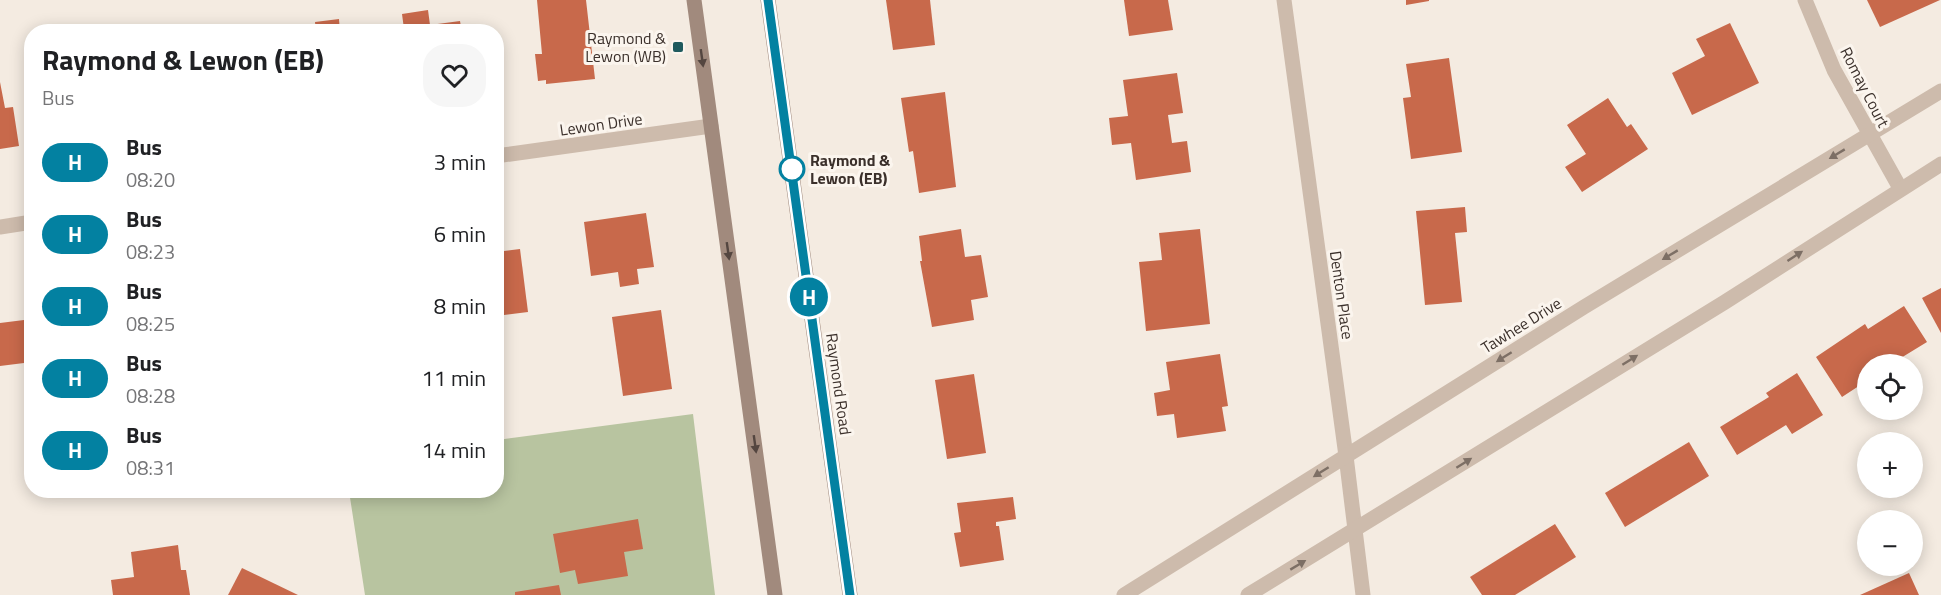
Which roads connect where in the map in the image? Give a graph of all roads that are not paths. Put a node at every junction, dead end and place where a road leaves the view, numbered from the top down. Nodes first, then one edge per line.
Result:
1 (694, 0) edge
2 (768, 0) edge
3 (1284, 0) edge
4 (1805, 0) edge
5 (1941, 92) edge
6 (711, 126) junction
7 (1869, 134) junction
8 (504, 155) edge
9 (1941, 164) edge
10 (1900, 188) junction
11 (24, 223) edge
12 (0, 227) edge
13 (1346, 456) junction
14 (1355, 530) junction
15 (775, 595) edge
16 (850, 595) edge
17 (1124, 595) edge
18 (1248, 595) edge
19 (1363, 595) edge

1 -> 6 main road
2 - 16 main road, Raymond Road
3 - 13 street, Denton Place
4 - 7 street, Romay Court
5 - 7 street, Tawhee Drive
6 - 8 street, Lewon Drive
6 -> 15 main road
7 - 10 street, Romay Court
7 -> 13 street, Tawhee Drive
9 - 10 street
14 -> 10 street
11 - 12 street
13 - 14 street, Denton Place
13 -> 17 street, Tawhee Drive
18 -> 14 street
14 - 19 street, Denton Place

